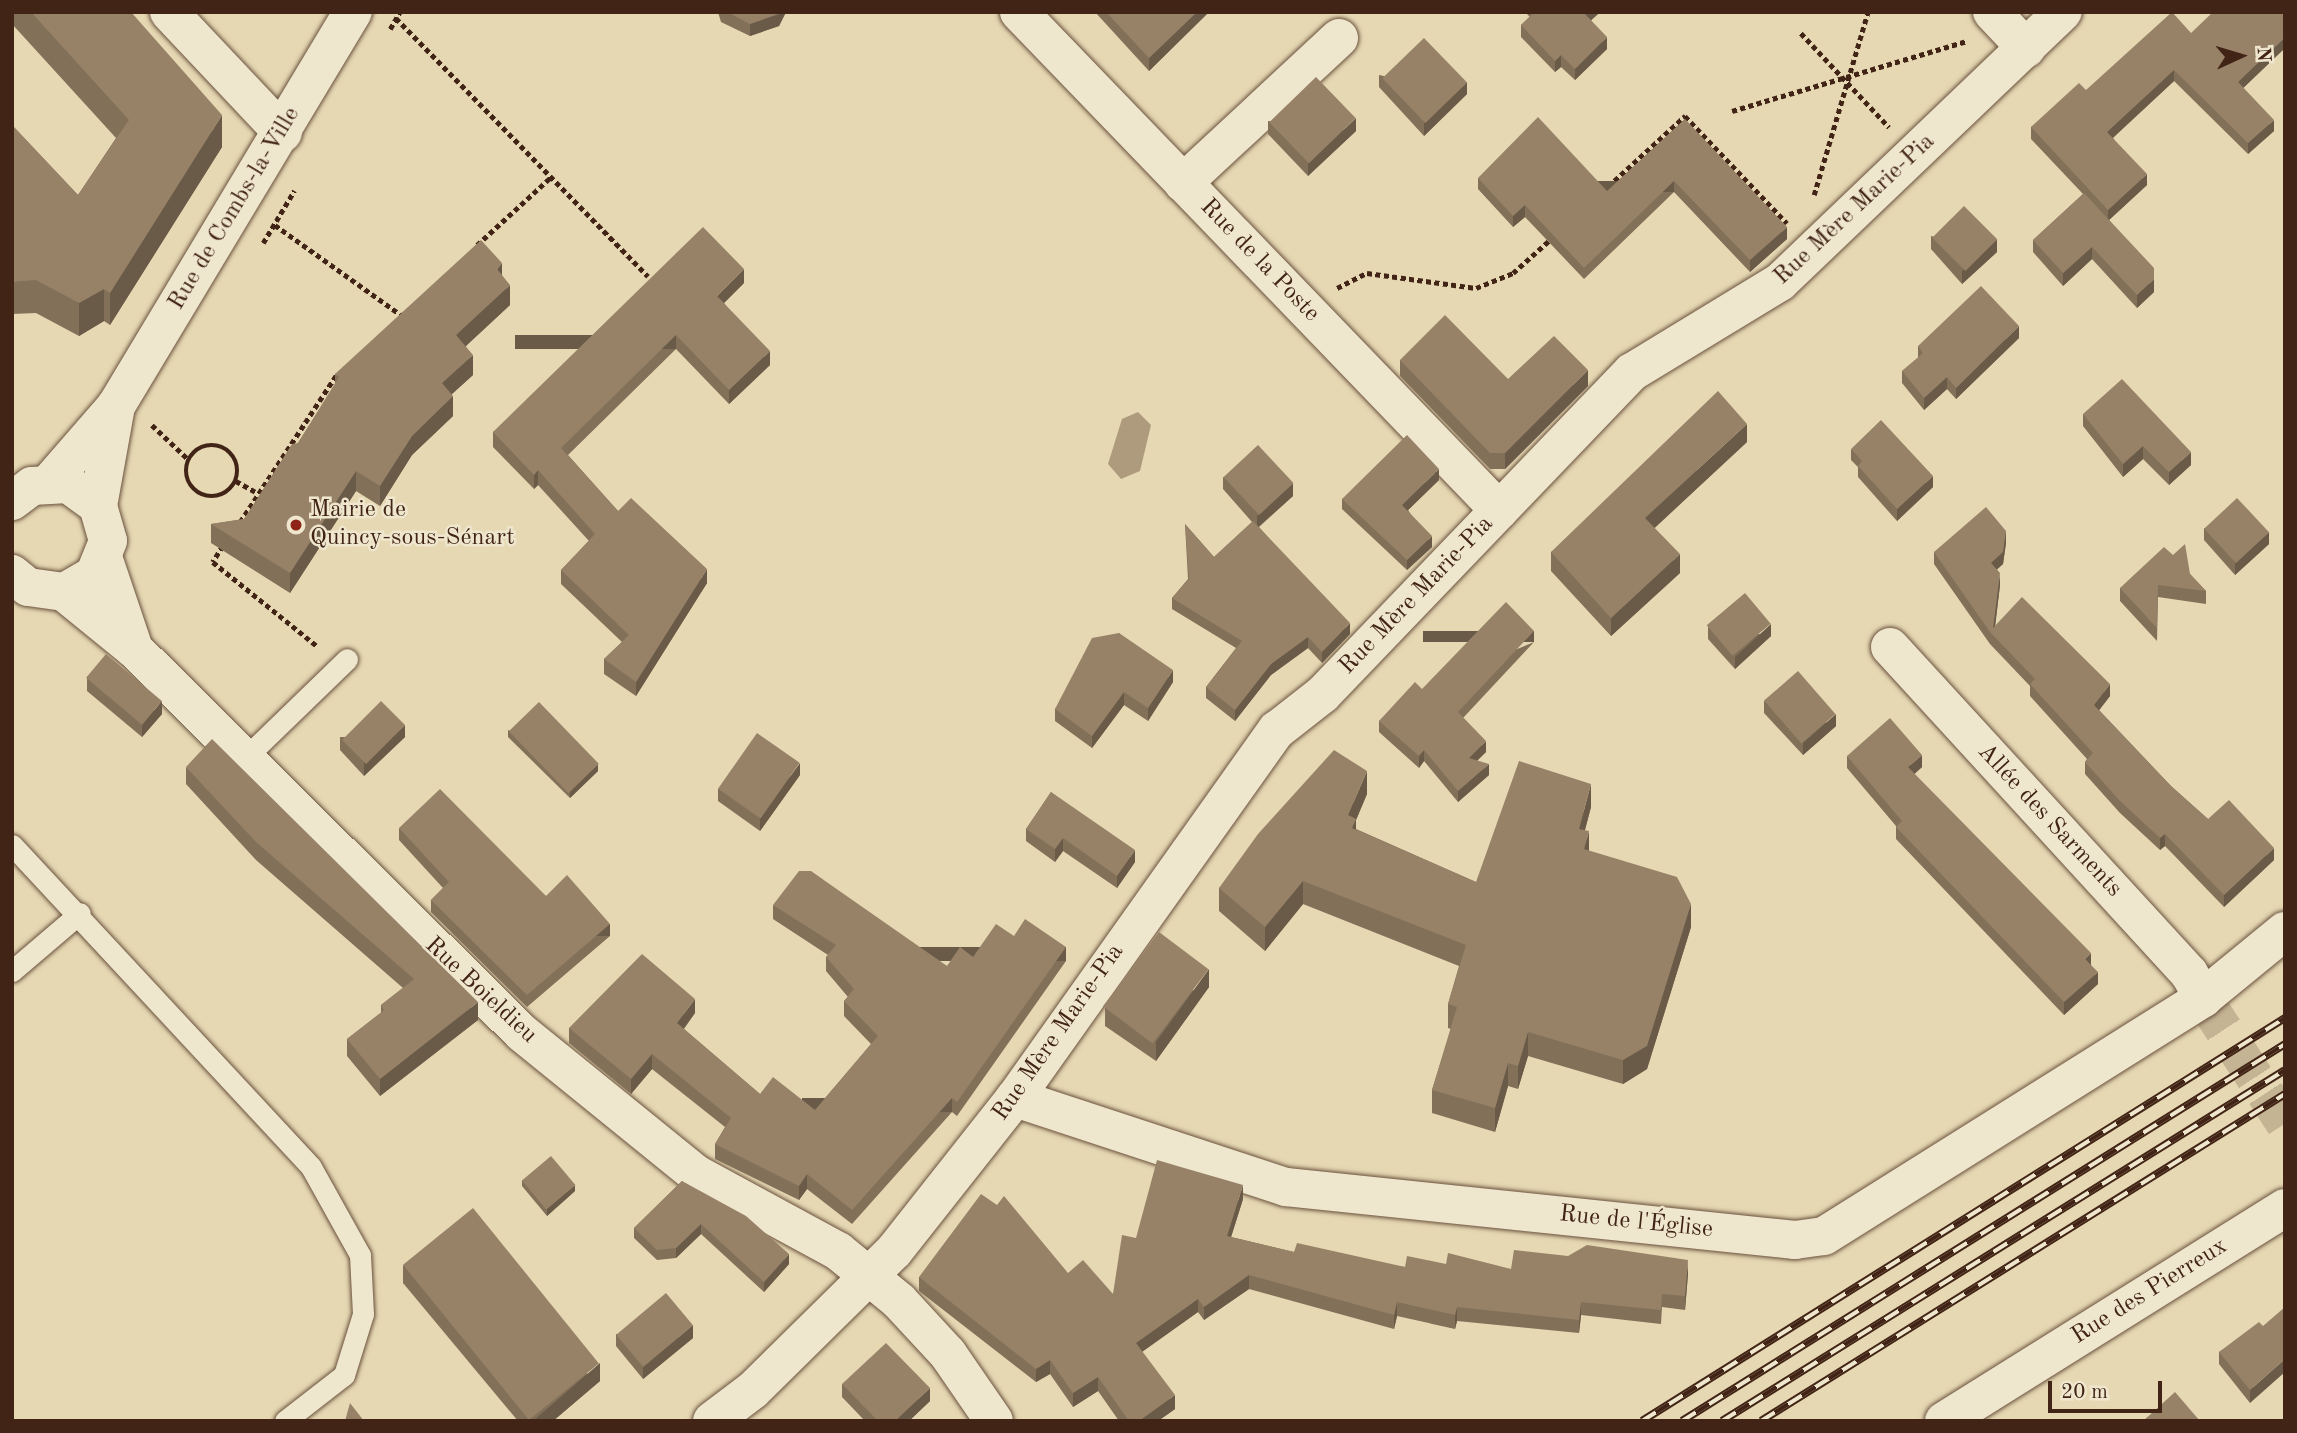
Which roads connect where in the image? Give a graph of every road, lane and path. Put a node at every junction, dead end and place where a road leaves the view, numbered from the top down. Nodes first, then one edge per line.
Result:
1 (169, 12) edge
2 (353, 12) edge
3 (1019, 12) edge
4 (1868, 12) edge
5 (2063, 12) edge
6 (1996, 16) edge
7 (396, 18) dead end
8 (1801, 33) dead end
9 (1339, 38) dead end
10 (2026, 48) junction
11 (1847, 78) junction
12 (1732, 111) dead end
13 (283, 133) junction
14 (1913, 156) junction
15 (551, 177) junction
16 (1183, 183) junction
17 (1594, 199) edge
18 (275, 225) dead end
19 (1564, 227) edge
20 (1824, 240) junction
21 (471, 251) edge
22 (648, 276) edge
23 (411, 306) edge
24 (1302, 306) junction
25 (401, 315) junction
26 (391, 324) edge
27 (341, 370) edge
28 (116, 406) junction
29 (152, 425) dead end
30 (188, 459) junction
31 (236, 481) junction
32 (50, 482) junction
33 (258, 493) junction
34 (12, 501) edge
35 (98, 506) junction
36 (1499, 510) junction
37 (236, 527) edge
38 (228, 539) edge
39 (104, 560) junction
40 (29, 586) edge
41 (1890, 648) dead end
42 (134, 649) junction
43 (341, 665) joint
44 (245, 758) junction
45 (12, 845) edge
46 (80, 913) junction
47 (2285, 931) edge
48 (12, 971) edge
49 (2203, 998) junction
50 (1015, 1098) junction
51 (2285, 1208) edge
52 (871, 1277) junction
53 (285, 1421) edge
54 (712, 1421) edge
55 (995, 1421) edge
56 (1944, 1421) edge

1 - 13 street
2 - 13 street, Rue de Combs-la-Ville
3 - 16 street, Rue de la Poste
4 - 11 path
5 - 10 street, Rue Mère Marie-Pia
6 - 10 street
6 - 11 path
7 - 15 path
8 - 11 path
9 - 16 street
10 - 14 street, Rue Mère Marie-Pia
11 - 12 path
11 - 14 path
11 - 20 path
13 - 28 street, Rue de Combs-la-Ville
14 - 20 street, Rue Mère Marie-Pia
15 - 21 path
15 - 22 path
16 - 24 street, Rue de la Poste
17 - 20 path
18 - 25 path
19 - 24 path
20 - 36 street, Rue Mère Marie-Pia
23 - 25 path
24 - 36 street, Rue de la Poste
25 - 26 path
27 - 33 path
28 - 32 street, Rue de Combs-la-Ville
28 - 35 street, Rue de Combs-la-Ville
29 - 30 path
30 - 31 path
30 - 31 path
31 - 33 path
32 - 34 street
32 - 35 street
33 - 37 path
35 - 39 street
36 - 50 street, Rue Mère Marie-Pia
38 - 43 path
39 - 40 street
39 - 42 street, Rue Boieldieu
40 - 42 street, Rue Boieldieu
41 - 49 street, Allée des Sarments
42 - 44 street, Rue Boieldieu
43 - 44 lane
44 - 52 street, Rue Boieldieu
45 - 46 lane
46 - 48 lane
46 - 53 lane
47 - 49 street, Rue de l'Église
49 - 50 street, Rue de l'Église
50 - 52 street, Rue Mère Marie-Pia
51 - 56 street, Rue des Pierreux
52 - 54 street, Rue Mère Marie-Pia
52 - 55 street, Rue Boieldieu

